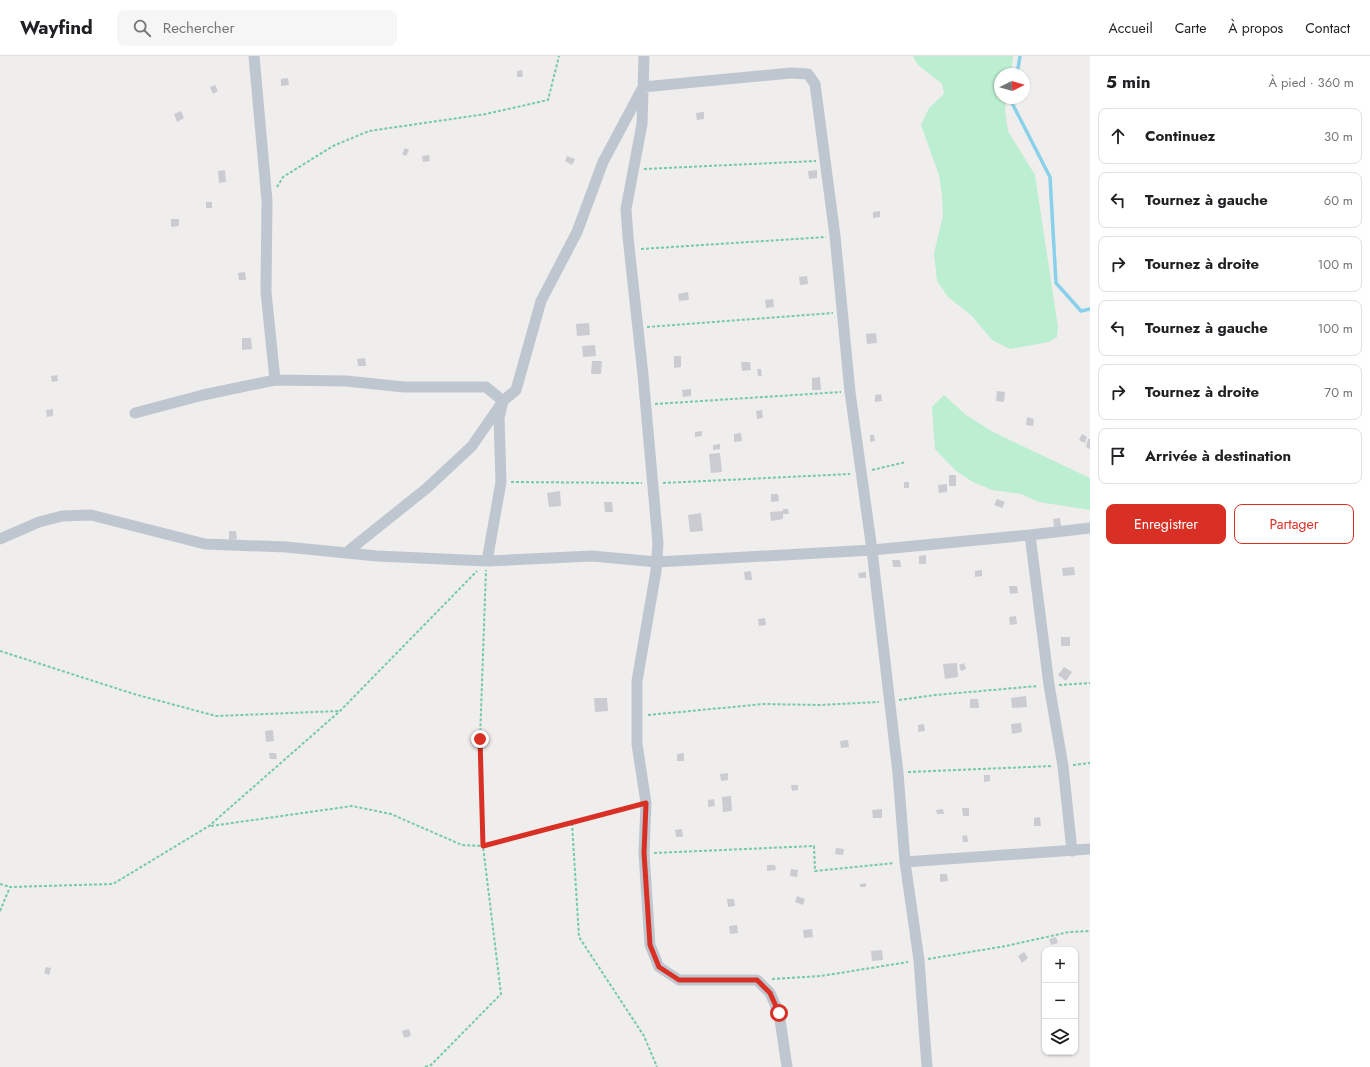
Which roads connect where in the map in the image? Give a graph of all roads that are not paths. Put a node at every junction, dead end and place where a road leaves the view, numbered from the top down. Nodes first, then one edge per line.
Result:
1 (254, 56) edge
2 (644, 56) edge
3 (643, 87) junction
4 (275, 380) junction
5 (503, 401) junction
6 (135, 412) dead end
7 (1090, 528) edge
8 (1030, 535) junction
9 (0, 539) edge
10 (872, 550) junction
11 (347, 553) junction
12 (486, 561) junction
13 (657, 562) junction
14 (1090, 849) edge
15 (1072, 851) junction
16 (905, 862) junction
17 (787, 1067) edge
18 (927, 1067) edge

1 - 4 street
2 - 3 street
3 - 5 street
3 - 10 street
3 - 13 street
4 - 5 street
4 - 6 street
5 - 11 street
5 - 12 street
7 - 8 street
8 - 10 street
8 - 15 street
9 - 11 street
10 - 13 street
10 - 16 street
11 - 12 street
12 - 13 street
13 - 17 street
14 - 15 street
15 - 16 street
16 - 18 street

